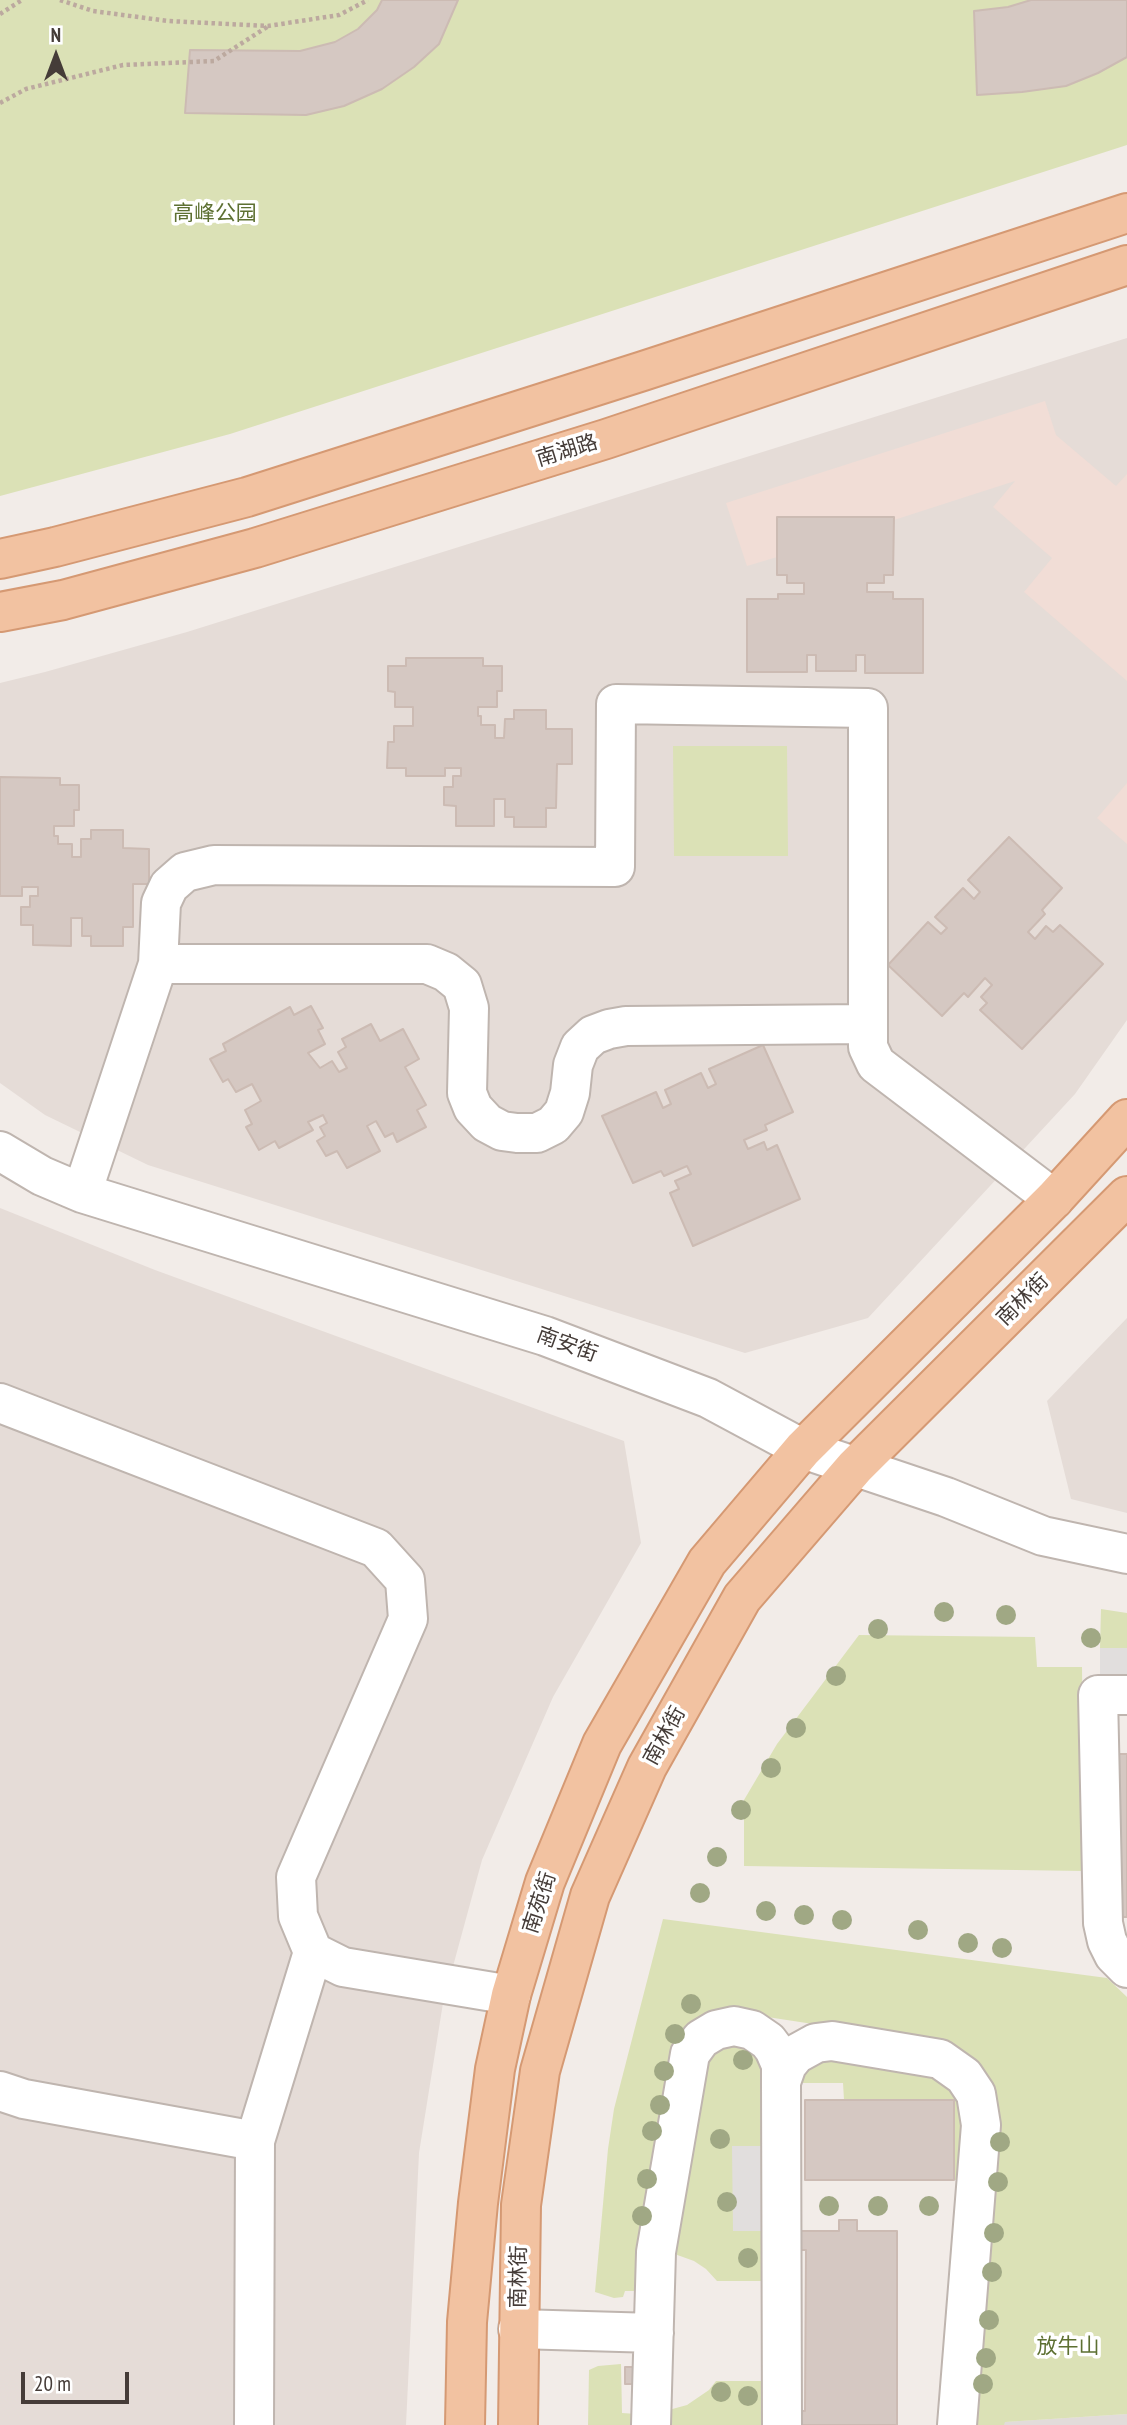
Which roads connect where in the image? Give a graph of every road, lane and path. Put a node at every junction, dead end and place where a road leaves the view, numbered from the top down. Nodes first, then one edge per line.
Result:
1 (22, 0) edge
2 (60, 0) edge
3 (368, 0) edge
4 (0, 14) edge
5 (268, 26) junction
6 (0, 103) edge
7 (1127, 213) edge
8 (1127, 265) edge
9 (0, 559) edge
10 (0, 612) edge
11 (158, 964) junction
12 (868, 1024) junction
13 (1127, 1119) edge
14 (0, 1151) edge
15 (82, 1192) junction
16 (1127, 1196) edge
17 (1054, 1199) junction
18 (0, 1403) edge
19 (803, 1449) junction
20 (856, 1467) junction
21 (1127, 1554) edge
22 (1127, 1695) edge
23 (313, 1952) junction
24 (1127, 1968) edge
25 (511, 1995) junction
26 (742, 2027) junction
27 (832, 2041) junction
28 (781, 2082) junction
29 (0, 2091) edge
30 (255, 2141) junction
31 (518, 2329) junction
32 (653, 2333) junction
33 (254, 2425) edge
34 (465, 2425) edge
35 (518, 2425) edge
36 (651, 2425) edge
37 (782, 2425) edge
38 (957, 2425) edge

1 - 4 path
2 - 5 path
3 - 5 path
5 - 6 path
7 - 9 main road
8 - 10 main road, 南湖路
11 - 12 street
11 - 12 street
11 - 15 street
12 - 17 street
13 - 17 main road
14 - 15 street, 南安街
15 - 19 street, 南安街
16 - 20 main road, 南林街
17 - 19 main road
18 - 23 street
19 - 20 street, 南安街
19 - 25 main road, 南苑街
20 - 21 street, 南安街
20 - 31 main road, 南林街
22 - 24 street
23 - 25 street
23 - 30 street
25 - 34 main road, 南苑街
26 - 27 street
26 - 28 street
26 - 32 street
27 - 28 street
27 - 38 street
28 - 37 street
29 - 30 street
30 - 33 street
31 - 32 street
31 - 35 main road, 南林街
32 - 36 street

